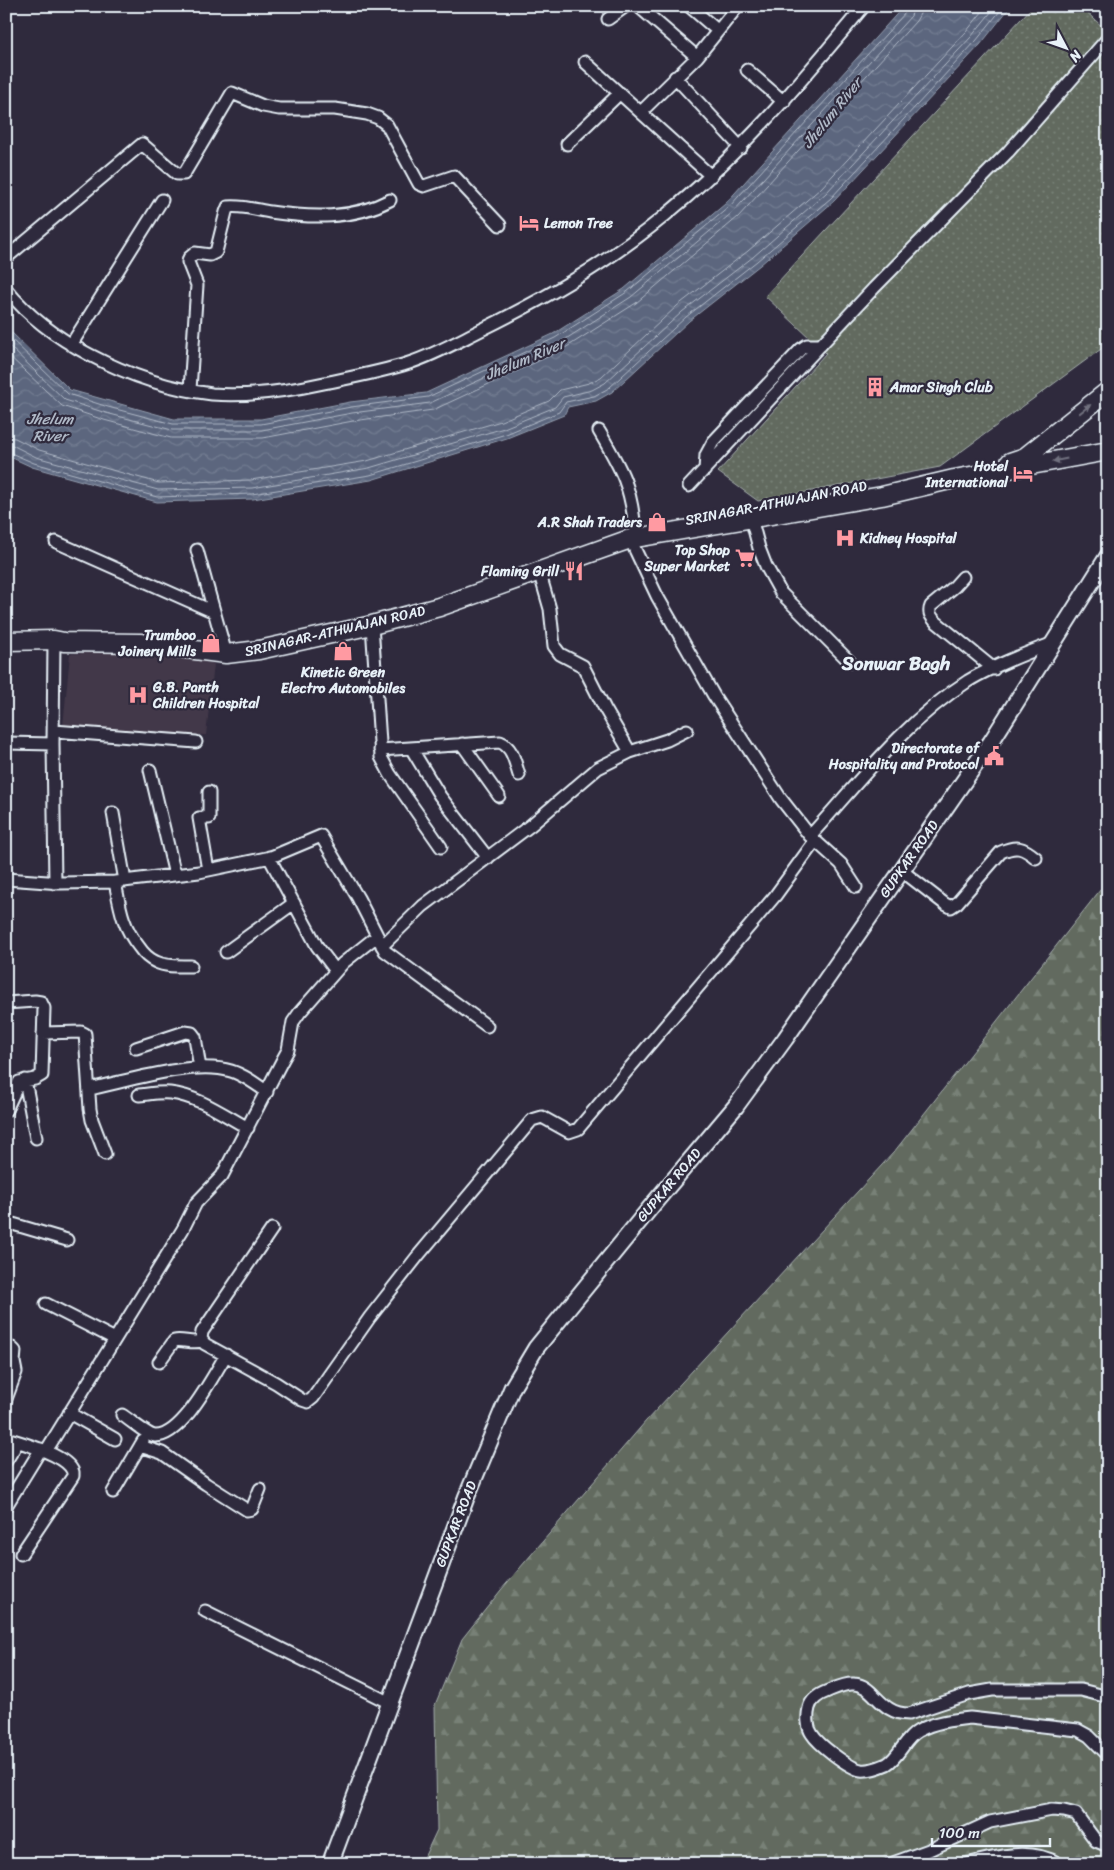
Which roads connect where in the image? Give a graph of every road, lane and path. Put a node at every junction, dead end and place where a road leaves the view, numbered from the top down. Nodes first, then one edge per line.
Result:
1 (626, 6) edge
2 (638, 6) edge
3 (689, 6) edge
4 (738, 6) edge
5 (864, 6) edge
6 (608, 19) dead end
7 (718, 32) junction
8 (1108, 38) edge
9 (697, 56) junction
10 (585, 62) dead end
11 (747, 70) dead end
12 (675, 77) junction
13 (620, 93) junction
14 (784, 102) junction
15 (641, 112) junction
16 (567, 144) dead end
17 (741, 148) junction
18 (711, 176) junction
19 (162, 200) dead end
20 (390, 200) dead end
21 (500, 225) dead end
22 (6, 258) edge
23 (6, 289) edge
24 (71, 345) junction
25 (190, 390) junction
26 (1108, 391) edge
27 (599, 431) dead end
28 (1108, 451) edge
29 (1021, 464) junction
30 (998, 468) junction
31 (689, 486) dead end
32 (751, 518) junction
33 (632, 535) junction
34 (56, 542) dead end
35 (197, 550) dead end
36 (1108, 556) edge
37 (539, 571) junction
38 (962, 577) dead end
39 (214, 612) junction
40 (372, 625) junction
41 (6, 640) edge
42 (58, 642) junction
43 (1052, 644) junction
44 (6, 647) edge
45 (226, 654) junction
46 (850, 662) dead end
47 (994, 669) junction
48 (687, 730) dead end
49 (54, 731) junction
50 (196, 742) dead end
51 (6, 743) edge
52 (54, 744) junction
53 (462, 744) junction
54 (411, 748) junction
55 (380, 750) junction
56 (630, 752) junction
57 (150, 770) dead end
58 (519, 775) dead end
59 (209, 792) dead end
60 (499, 796) dead end
61 (113, 813) dead end
62 (813, 838) junction
63 (441, 847) dead end
64 (269, 857) junction
65 (488, 858) junction
66 (1036, 858) dead end
67 (208, 870) junction
68 (901, 870) junction
69 (175, 875) junction
70 (6, 879) edge
71 (120, 881) junction
72 (56, 882) junction
73 (856, 887) dead end
74 (294, 903) junction
75 (379, 941) junction
76 (226, 952) dead end
77 (191, 966) dead end
78 (336, 971) junction
79 (6, 1003) edge
80 (488, 1026) dead end
81 (43, 1033) junction
82 (136, 1048) dead end
83 (200, 1068) junction
84 (25, 1080) junction
85 (94, 1088) dead end
86 (267, 1092) junction
87 (140, 1096) dead end
88 (6, 1110) edge
89 (248, 1128) junction
90 (36, 1138) dead end
91 (105, 1154) dead end
92 (6, 1222) edge
93 (272, 1229) dead end
94 (66, 1240) dead end
95 (46, 1304) dead end
96 (115, 1339) junction
97 (202, 1341) junction
98 (6, 1347) edge
99 (226, 1356) junction
100 (159, 1362) dead end
101 (6, 1399) edge
102 (69, 1413) junction
103 (122, 1415) dead end
104 (148, 1433) junction
105 (6, 1438) edge
106 (115, 1439) dead end
107 (18, 1442) junction
108 (140, 1446) junction
109 (43, 1450) junction
110 (6, 1461) edge
111 (260, 1489) dead end
112 (112, 1492) dead end
113 (6, 1506) edge
114 (21, 1554) dead end
115 (205, 1611) dead end
116 (1108, 1697) edge
117 (390, 1703) junction
118 (1108, 1755) edge
119 (1108, 1846) edge
120 (330, 1864) edge
121 (890, 1864) edge
122 (967, 1864) edge
123 (1059, 1864) edge

1 - 6 street
2 - 9 street
3 - 7 street
4 - 7 street
5 - 14 street
7 - 9 street
8 - 31 street
9 - 12 street
10 - 13 street
11 - 14 street
12 - 15 street
12 - 17 street
13 - 15 street
13 - 16 street
14 - 17 street
15 - 18 street
17 - 18 street
18 - 25 street
19 - 24 street
20 - 25 street
21 - 22 street
23 - 24 street
24 - 25 street
29 -> 26 highway
27 - 33 street
28 -> 29 highway, SRINAGAR-ATHWAJAN ROAD
29 - 30 highway, SRINAGAR-ATHWAJAN ROAD
30 - 32 highway, SRINAGAR-ATHWAJAN ROAD
30 - 33 highway, SRINAGAR-ATHWAJAN ROAD
32 - 33 highway, SRINAGAR-ATHWAJAN ROAD
32 - 46 street
33 - 37 highway, SRINAGAR-ATHWAJAN ROAD
33 - 62 street
34 - 39 street
35 - 39 street
36 - 43 main road, GUPKAR ROAD
37 - 40 highway, SRINAGAR-ATHWAJAN ROAD
37 - 56 street
38 - 47 street
39 - 45 street
40 - 45 highway, SRINAGAR-ATHWAJAN ROAD
40 - 55 street
41 - 42 highway
42 - 44 highway
42 - 45 highway, SRINAGAR-ATHWAJAN ROAD
42 - 49 street
43 - 47 street
43 - 68 main road, GUPKAR ROAD
47 - 62 street
48 - 56 street
49 - 50 street
49 - 52 street
51 - 52 street
52 - 72 street
53 - 54 street
53 - 58 street
53 - 60 street
54 - 55 street
54 - 65 street
55 - 63 street
56 - 65 street
57 - 69 street
59 - 67 street
61 - 71 street
62 - 73 street
62 - 99 street
64 - 67 street
64 - 74 street
64 - 75 street
65 - 75 street
66 - 68 street
67 - 69 street
68 - 117 main road, GUPKAR ROAD
69 - 71 street
70 - 72 street
71 - 72 street
71 - 77 street
74 - 76 street
74 - 78 street
75 - 78 street
75 - 80 street
78 - 86 street
79 - 81 street
81 - 84 street
81 - 91 street
82 - 83 street
83 - 85 street
83 - 86 street
84 - 88 street
84 - 90 street
86 - 89 street
87 - 89 street
89 - 96 street
92 - 94 street
93 - 97 street
95 - 96 street
96 - 102 street
97 - 99 street
97 - 100 street
98 - 101 street
99 - 104 street
102 - 106 street
102 - 109 street
103 - 104 street
104 - 108 street
105 - 107 street
107 - 109 street
107 - 110 street
108 - 111 street
108 - 112 street
109 - 113 street
109 - 114 street
115 - 117 street
116 - 118 street
117 - 120 main road, GUPKAR ROAD
119 - 121 street
122 - 123 street

